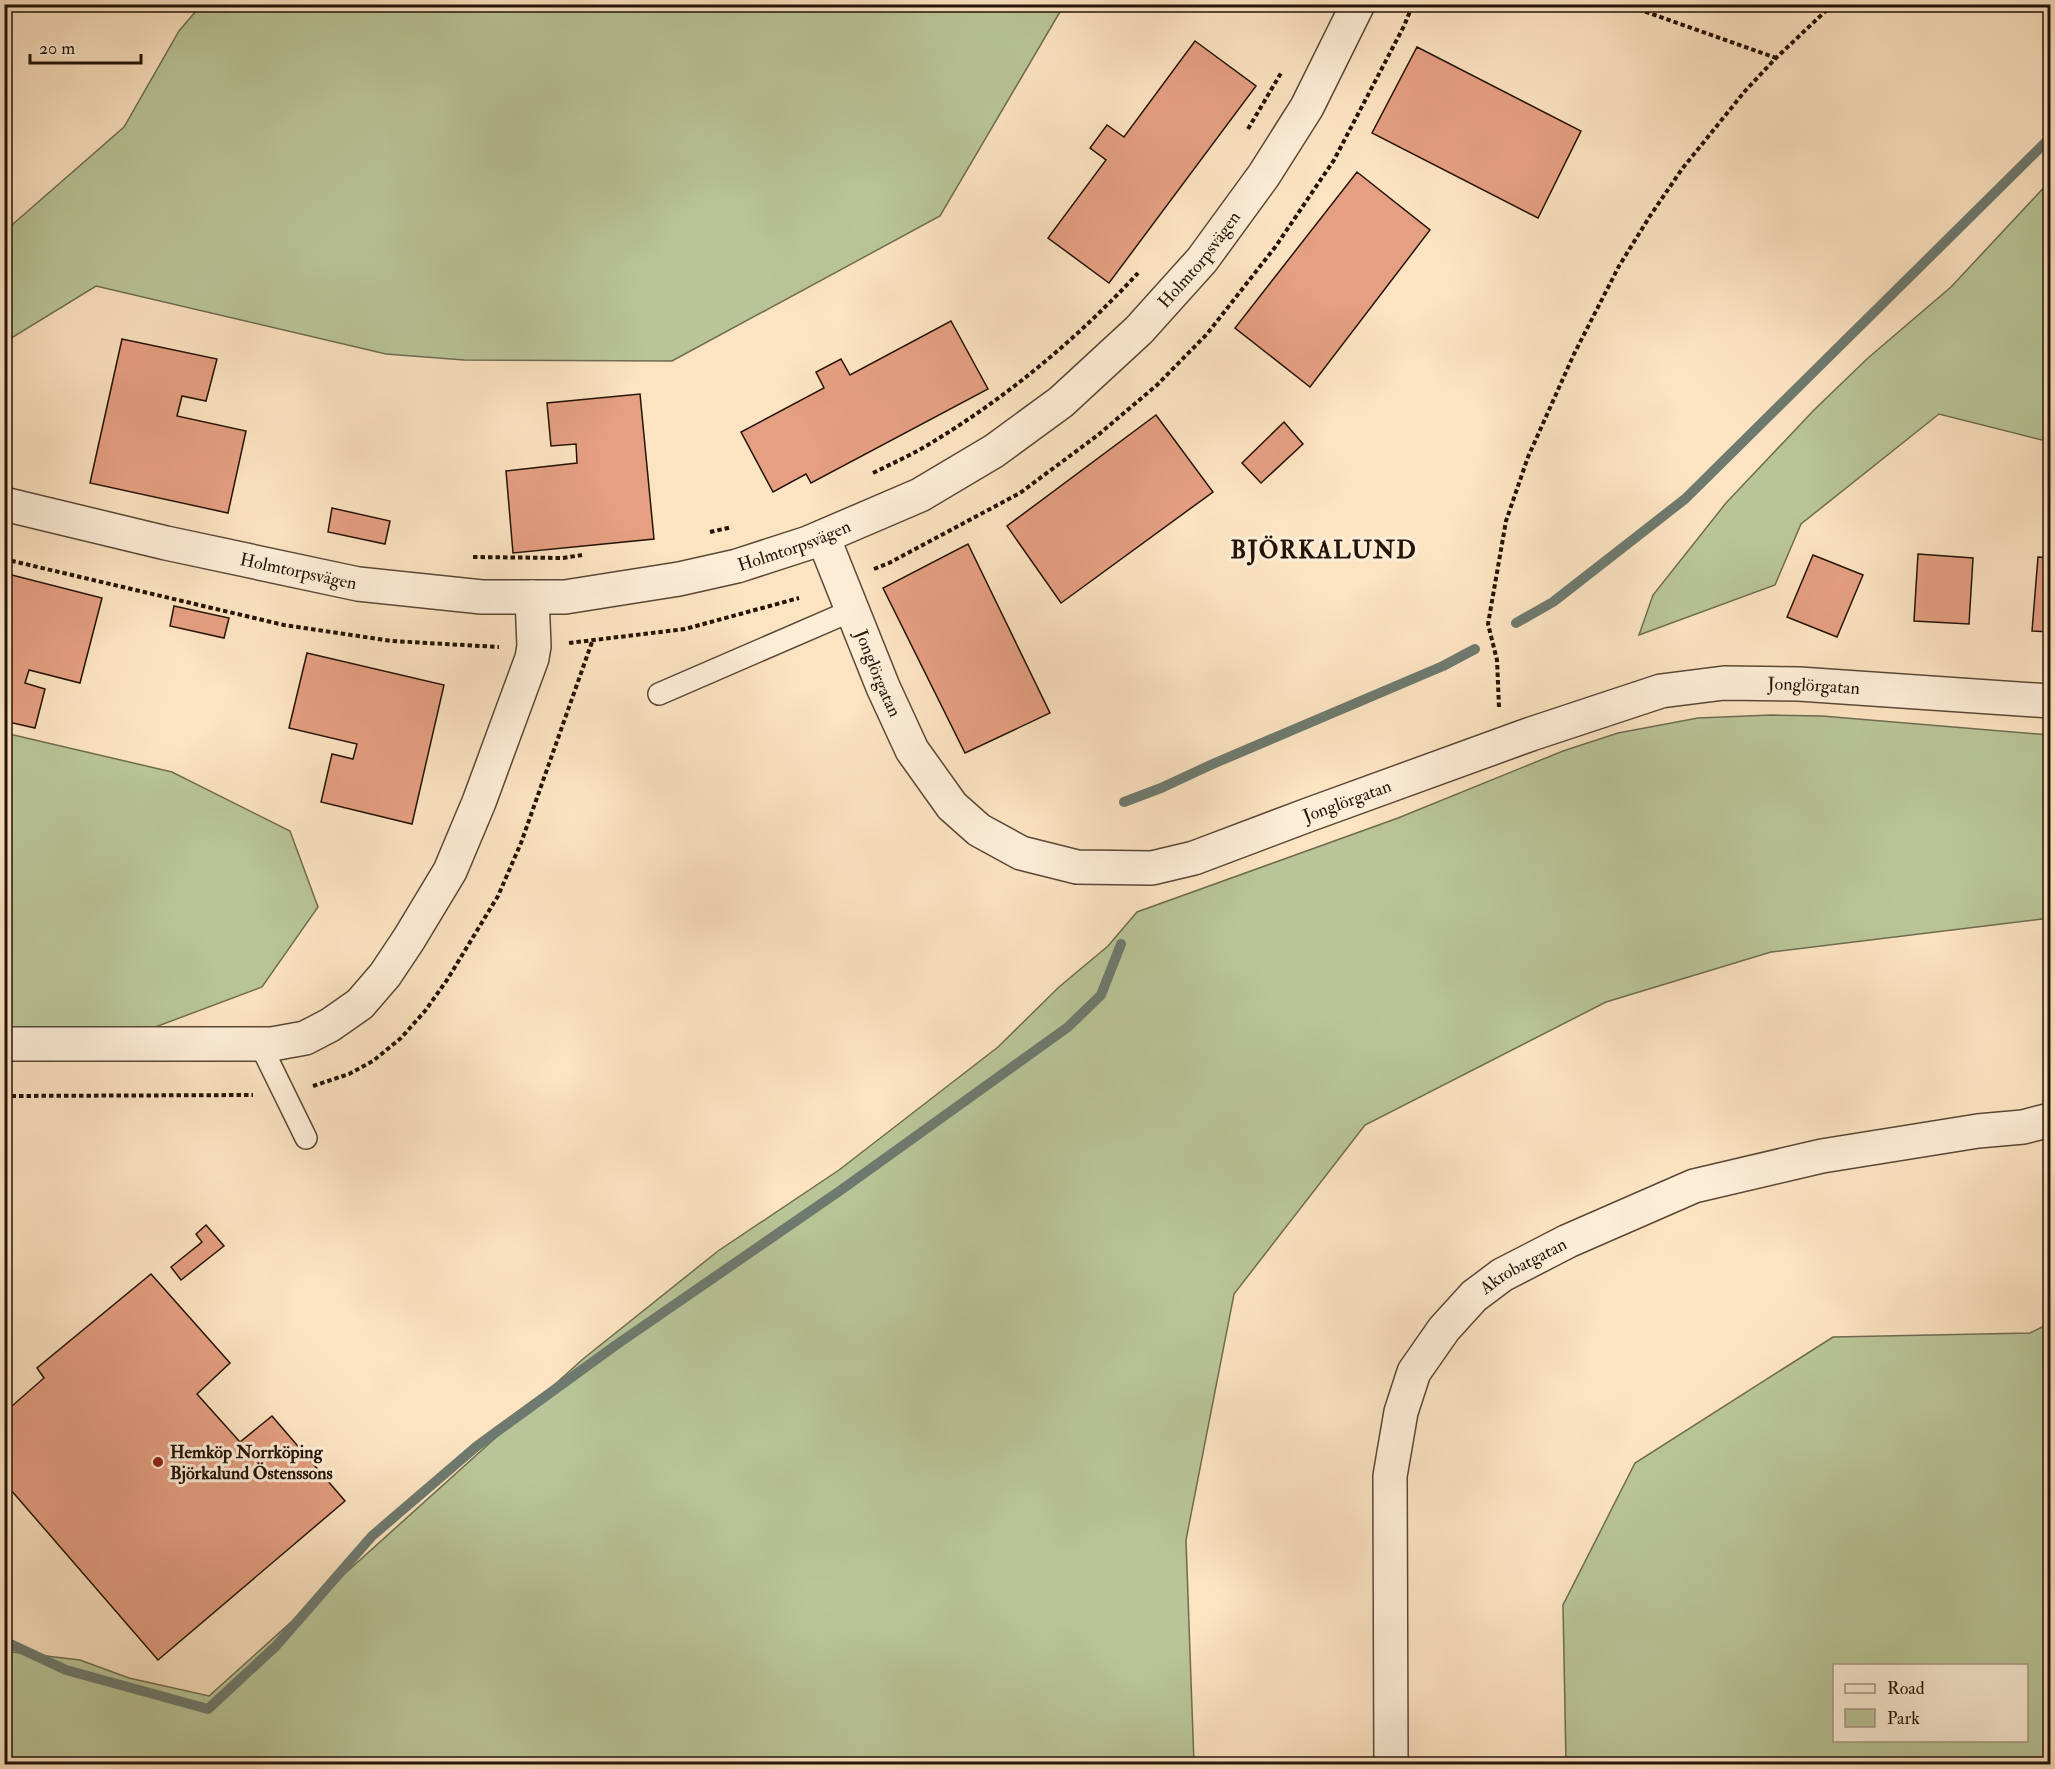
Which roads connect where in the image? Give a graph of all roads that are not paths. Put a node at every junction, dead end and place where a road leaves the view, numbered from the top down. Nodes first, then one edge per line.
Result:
1 (1358, 4) edge
2 (4, 504) edge
3 (822, 537) junction
4 (847, 596) junction
5 (532, 597) junction
6 (659, 694) dead end
7 (2050, 701) edge
8 (4, 1044) edge
9 (260, 1044) junction
10 (2050, 1120) edge
11 (306, 1138) dead end
12 (1391, 1764) edge

1 - 3 street, Holmtorpsvägen
2 - 5 street, Holmtorpsvägen
3 - 4 street, Jonglörgatan
3 - 5 street, Holmtorpsvägen
4 - 6 lane
4 - 7 street, Jonglörgatan
5 - 9 street
8 - 9 street
9 - 11 lane
10 - 12 street, Akrobatgatan

